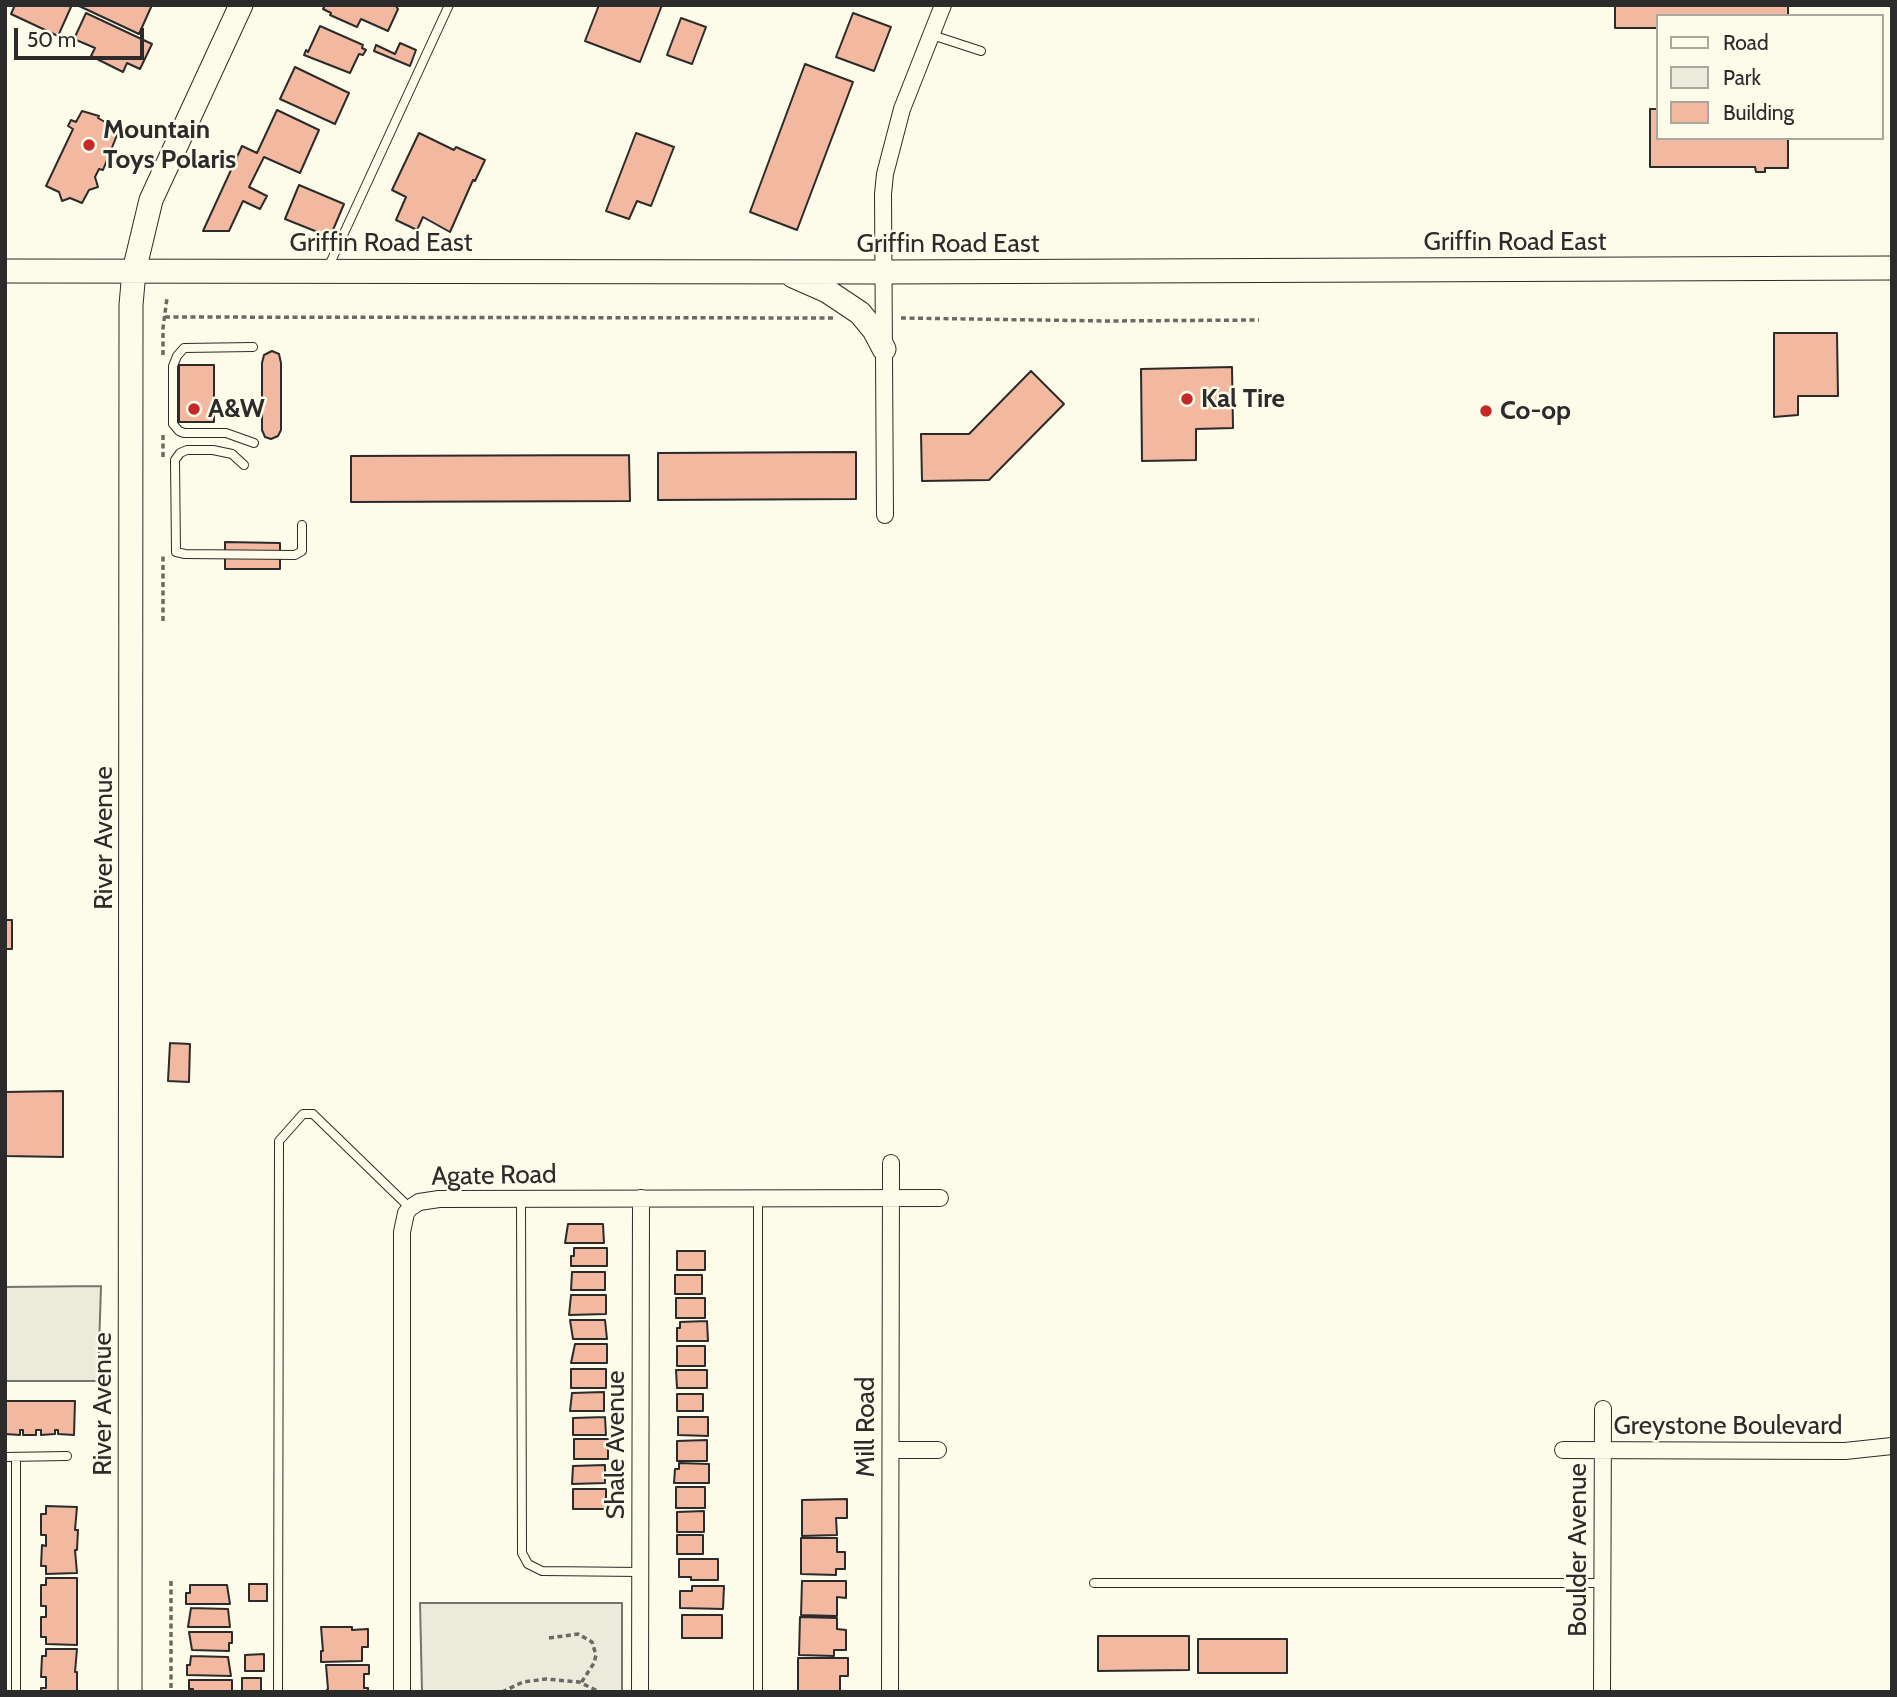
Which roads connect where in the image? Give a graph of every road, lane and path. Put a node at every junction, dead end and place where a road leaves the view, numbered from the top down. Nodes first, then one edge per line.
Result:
1 (241, 5) edge
2 (449, 5) edge
3 (943, 5) edge
4 (932, 35) junction
5 (981, 51) dead end
6 (1892, 268) edge
7 (5, 271) edge
8 (134, 271) junction
9 (326, 272) junction
10 (784, 272) junction
11 (883, 272) junction
12 (167, 298) dead end
13 (165, 317) junction
14 (845, 318) dead end
15 (899, 318) dead end
16 (1259, 320) dead end
17 (253, 347) dead end
18 (884, 349) junction
19 (163, 355) dead end
20 (163, 424) dead end
21 (254, 443) dead end
22 (163, 465) dead end
23 (244, 465) dead end
24 (885, 514) dead end
25 (302, 525) dead end
26 (163, 547) dead end
27 (163, 621) dead end
28 (891, 1163) dead end
29 (521, 1198) junction
30 (641, 1198) junction
31 (758, 1198) junction
32 (891, 1198) junction
33 (940, 1198) dead end
34 (410, 1208) junction
35 (1603, 1409) dead end
36 (1892, 1446) edge
37 (891, 1450) junction
38 (938, 1450) dead end
39 (1563, 1450) dead end
40 (1603, 1450) junction
41 (67, 1456) dead end
42 (5, 1457) edge
43 (16, 1457) junction
44 (640, 1572) junction
45 (170, 1581) dead end
46 (1094, 1583) dead end
47 (1603, 1583) junction
48 (5, 1626) edge
49 (15, 1626) junction
50 (549, 1638) dead end
51 (582, 1683) junction
52 (16, 1692) edge
53 (130, 1692) edge
54 (170, 1692) edge
55 (278, 1692) edge
56 (402, 1692) edge
57 (502, 1692) edge
58 (600, 1692) edge
59 (640, 1692) edge
60 (758, 1692) edge
61 (890, 1692) edge
62 (1602, 1692) edge

1 - 8 main road, River Avenue
2 - 9 lane
3 - 4 street
4 - 5 lane
4 - 11 street
6 - 11 main road, Griffin Road East
7 - 8 main road, Griffin Road East
8 - 9 main road, Griffin Road East
8 - 53 main road, River Avenue
9 - 10 main road, Griffin Road East
10 - 11 main road, Griffin Road East
10 - 18 main road
11 - 18 street
12 - 13 path
13 - 14 path
13 - 19 path
15 - 16 path
17 - 21 lane
18 - 24 street
20 - 22 path
23 - 25 lane
26 - 27 path
28 - 32 street, Mill Road
29 - 30 street, Agate Road
29 - 34 street, Agate Road
29 - 44 lane
30 - 31 street, Agate Road
30 - 44 street, Shale Avenue
31 - 32 street, Agate Road
31 - 60 lane
32 - 33 street, Agate Road
32 - 37 street, Mill Road
34 - 55 lane
34 - 56 street, Agate Road
35 - 40 street, Boulder Avenue
36 - 40 street, Greystone Boulevard
37 - 38 street
37 - 61 street, Mill Road
39 - 40 street, Greystone Boulevard
40 - 47 street, Boulder Avenue
41 - 43 lane
42 - 43 lane
43 - 49 lane
44 - 59 street, Shale Avenue
45 - 54 path
46 - 47 lane
47 - 62 street, Boulder Avenue
48 - 49 lane
49 - 52 lane
50 - 51 path
51 - 57 path
51 - 58 path

